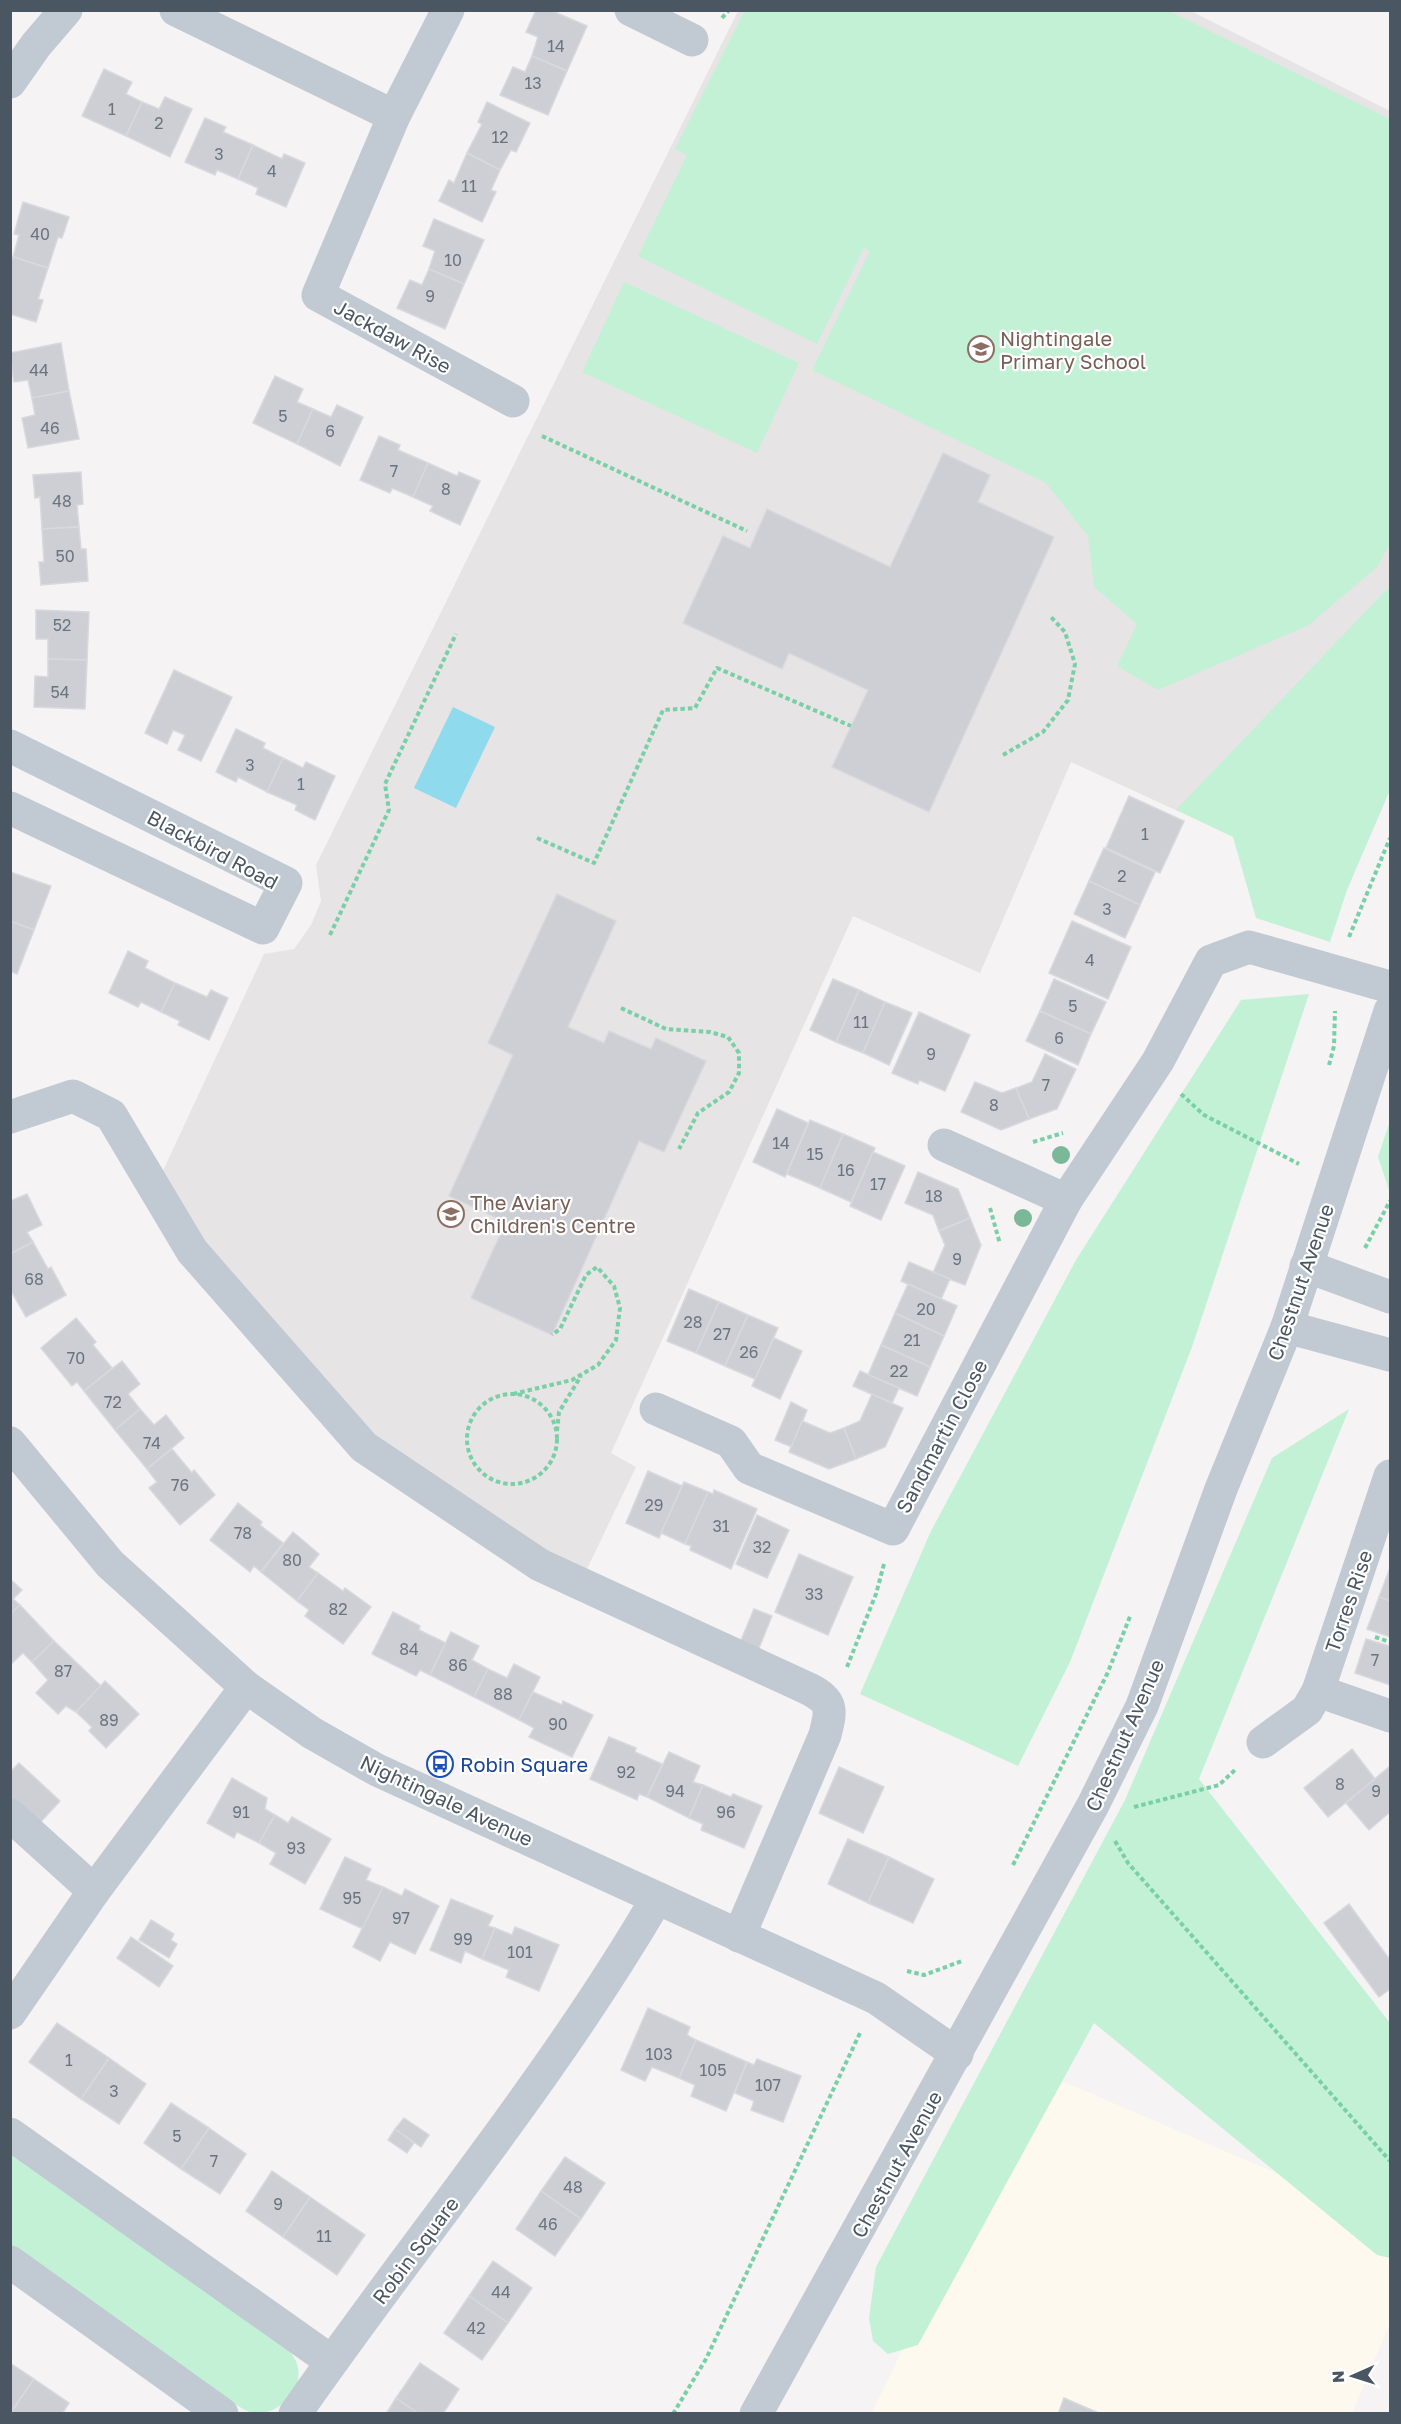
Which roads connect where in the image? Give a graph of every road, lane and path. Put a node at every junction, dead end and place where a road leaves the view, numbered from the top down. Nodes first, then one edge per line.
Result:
1 (66, 10) edge
2 (176, 10) edge
3 (448, 10) edge
4 (631, 10) edge
5 (692, 40) dead end
6 (10, 82) edge
7 (394, 116) junction
8 (513, 401) dead end
9 (542, 436) dead end
10 (747, 531) dead end
11 (1051, 617) dead end
12 (456, 634) dead end
13 (851, 726) dead end
14 (10, 746) edge
15 (1003, 754) dead end
16 (10, 808) edge
17 (537, 838) dead end
18 (1390, 838) edge
19 (330, 935) dead end
20 (1335, 970) junction
21 (1390, 987) edge
22 (621, 1008) dead end
23 (1390, 1011) edge
24 (1328, 1067) dead end
25 (1153, 1069) junction
26 (10, 1117) edge
27 (1068, 1131) dead end
28 (944, 1145) dead end
29 (679, 1149) dead end
30 (1302, 1153) dead end
31 (978, 1161) junction
32 (1299, 1164) junction
33 (1296, 1173) dead end
34 (1066, 1200) junction
35 (1000, 1247) dead end
36 (1306, 1266) junction
37 (1390, 1297) edge
38 (1287, 1327) junction
39 (552, 1335) dead end
40 (1390, 1355) edge
41 (581, 1376) junction
42 (513, 1394) junction
43 (656, 1409) dead end
44 (557, 1435) junction
45 (10, 1443) edge
46 (1390, 1476) edge
47 (893, 1529) junction
48 (1135, 1606) dead end
49 (246, 1687) junction
50 (1318, 1691) junction
51 (829, 1705) junction
52 (1390, 1716) edge
53 (1263, 1742) joint
54 (1097, 1810) junction
55 (10, 1815) edge
56 (1008, 1874) dead end
57 (94, 1891) junction
58 (657, 1898) junction
59 (739, 1936) junction
60 (966, 1959) dead end
61 (876, 1998) junction
62 (10, 2013) edge
63 (957, 2054) junction
64 (10, 2134) edge
65 (1390, 2161) edge
66 (10, 2262) edge
67 (331, 2361) junction
68 (222, 2414) edge
69 (295, 2414) edge
70 (673, 2414) edge
71 (756, 2414) edge

1 - 6 street
2 - 7 street
3 - 7 street, Jackdaw Rise
4 - 5 street
7 - 8 street, Jackdaw Rise
9 - 10 path
11 - 15 path
12 - 19 path
13 - 17 path
14 - 16 street, Blackbird Road
18 - 20 path
20 - 21 street, Sandmartin Close
20 - 24 path
20 - 25 street, Sandmartin Close
22 - 29 path
23 - 36 street, Chestnut Avenue
25 - 32 path
25 - 34 street, Sandmartin Close
26 - 51 street
27 - 31 path
28 - 31 street
30 - 32 path
31 - 34 street
31 - 35 path
32 - 33 path
34 - 47 street, Sandmartin Close
36 - 37 street
36 - 38 street, Chestnut Avenue
38 - 40 street
38 - 54 street, Chestnut Avenue
39 - 41 path
41 - 42 path
41 - 44 path
42 - 44 path
42 - 44 path
43 - 47 street, Sandmartin Close
45 - 49 street, Nightingale Avenue
46 - 50 street, Torres Rise
47 - 51 path
48 - 56 path
49 - 57 street
49 - 58 street, Nightingale Avenue
50 - 52 street
50 - 53 street, Torres Rise
51 - 59 street
53 - 54 path
54 - 63 street, Chestnut Avenue
54 - 65 path
55 - 57 street
57 - 62 street
58 - 59 street, Nightingale Avenue
58 - 67 street, Robin Square
59 - 61 street, Nightingale Avenue
60 - 61 path
61 - 63 street, Nightingale Avenue
61 - 70 path
63 - 71 street, Chestnut Avenue
64 - 67 street
66 - 68 street
67 - 69 street, Robin Square

